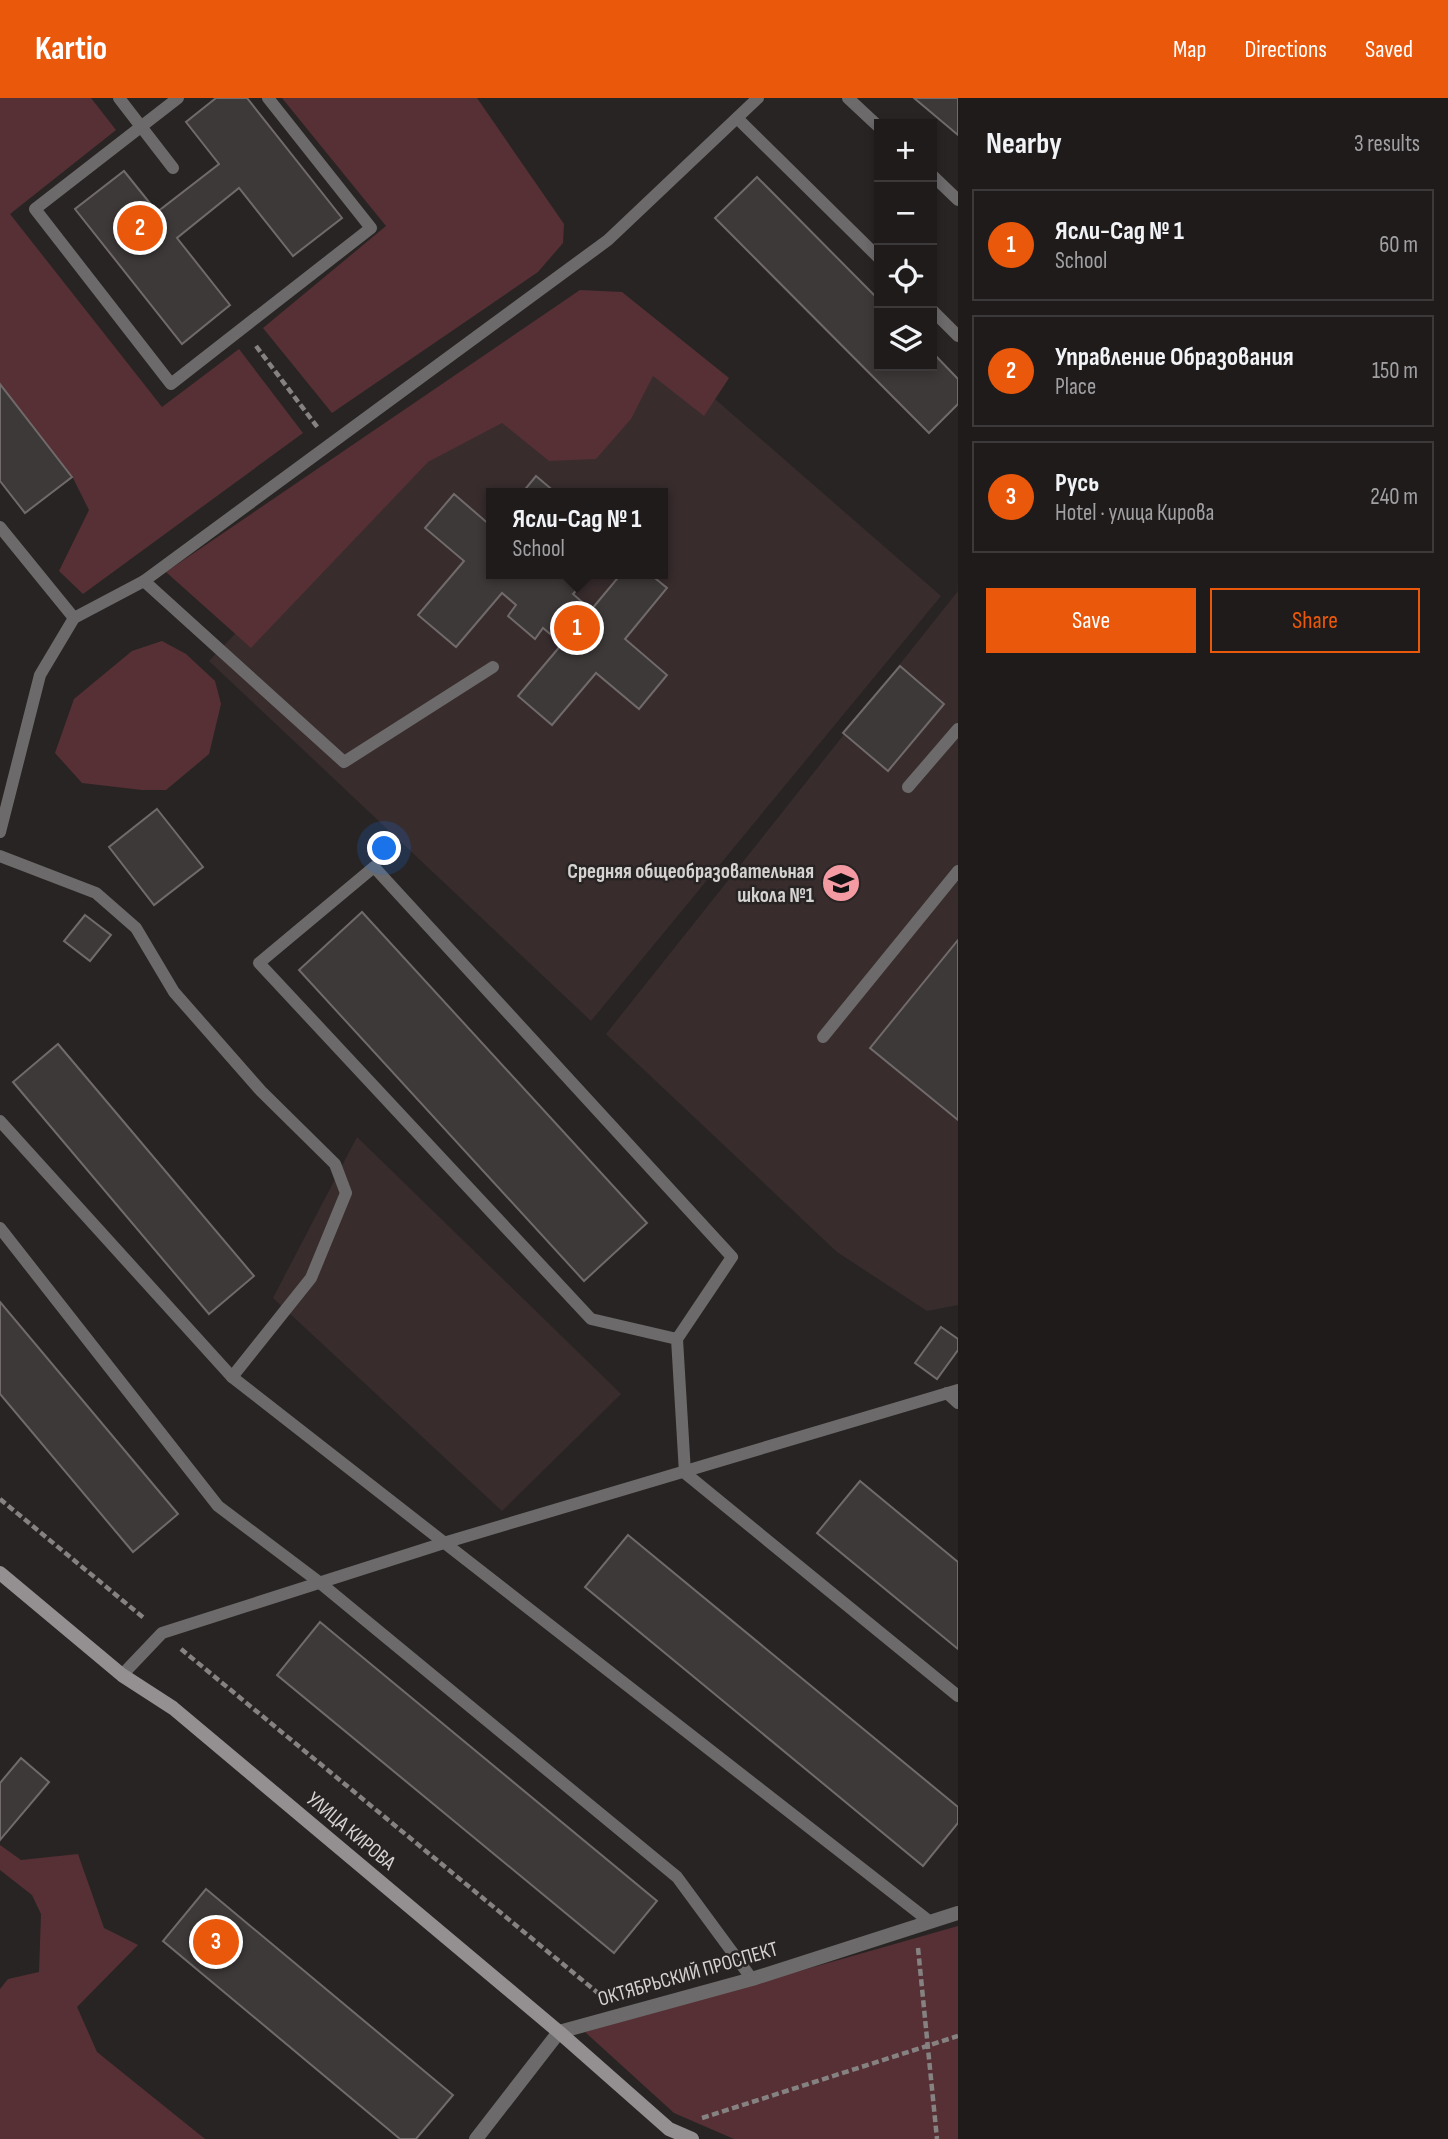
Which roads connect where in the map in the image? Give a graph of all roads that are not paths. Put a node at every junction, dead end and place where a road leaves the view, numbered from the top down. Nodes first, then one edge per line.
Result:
1 (119, 98) edge
2 (178, 98) edge
3 (268, 98) edge
4 (758, 98) edge
5 (848, 98) edge
6 (737, 118) junction
7 (874, 122) edge
8 (140, 127) junction
9 (173, 168) dead end
10 (937, 181) edge
11 (958, 200) edge
12 (874, 253) edge
13 (937, 315) edge
14 (958, 336) edge
15 (0, 527) edge
16 (144, 581) junction
17 (74, 618) junction
18 (493, 667) dead end
19 (958, 729) edge
20 (908, 787) dead end
21 (0, 832) edge
22 (0, 856) edge
23 (958, 871) edge
24 (822, 1037) dead end
25 (0, 1121) edge
26 (0, 1228) edge
27 (677, 1339) junction
28 (232, 1377) junction
29 (952, 1392) edge
30 (958, 1403) edge
31 (685, 1473) junction
32 (447, 1542) junction
33 (0, 1573) edge
34 (319, 1582) junction
35 (122, 1675) junction
36 (958, 1696) edge
37 (958, 1913) edge
38 (922, 1923) junction
39 (752, 1979) junction
40 (559, 2032) junction
41 (673, 2134) edge
42 (476, 2139) edge
43 (692, 2139) edge

1 - 8 lane
2 - 8 lane
3 - 8 lane
4 - 6 lane
5 - 7 lane
6 - 12 lane
6 - 16 lane
8 - 9 lane
10 - 11 lane
13 - 14 lane
15 - 17 lane
16 - 17 lane
16 - 18 lane
17 - 21 lane
19 - 20 lane
22 - 28 lane
23 - 24 lane
25 - 28 lane
26 - 34 lane
27 - 27 lane
27 - 31 lane
28 - 32 lane
29 - 30 lane
29 - 31 lane
31 - 32 lane
31 - 36 lane
32 - 34 lane
32 - 38 lane
33 - 35 street, УЛИЦА КИРОВА
34 - 35 lane
34 - 39 lane
35 - 40 street, УЛИЦА КИРОВА
37 - 38 street, ОКТЯБРЬСКИЙ ПРОСПЕКТ
38 - 39 street, ОКТЯБРЬСКИЙ ПРОСПЕКТ
39 - 40 street, ОКТЯБРЬСКИЙ ПРОСПЕКТ
40 - 41 street, УЛИЦА КИРОВА
40 - 42 street
41 - 43 street, УЛИЦА КИРОВА

